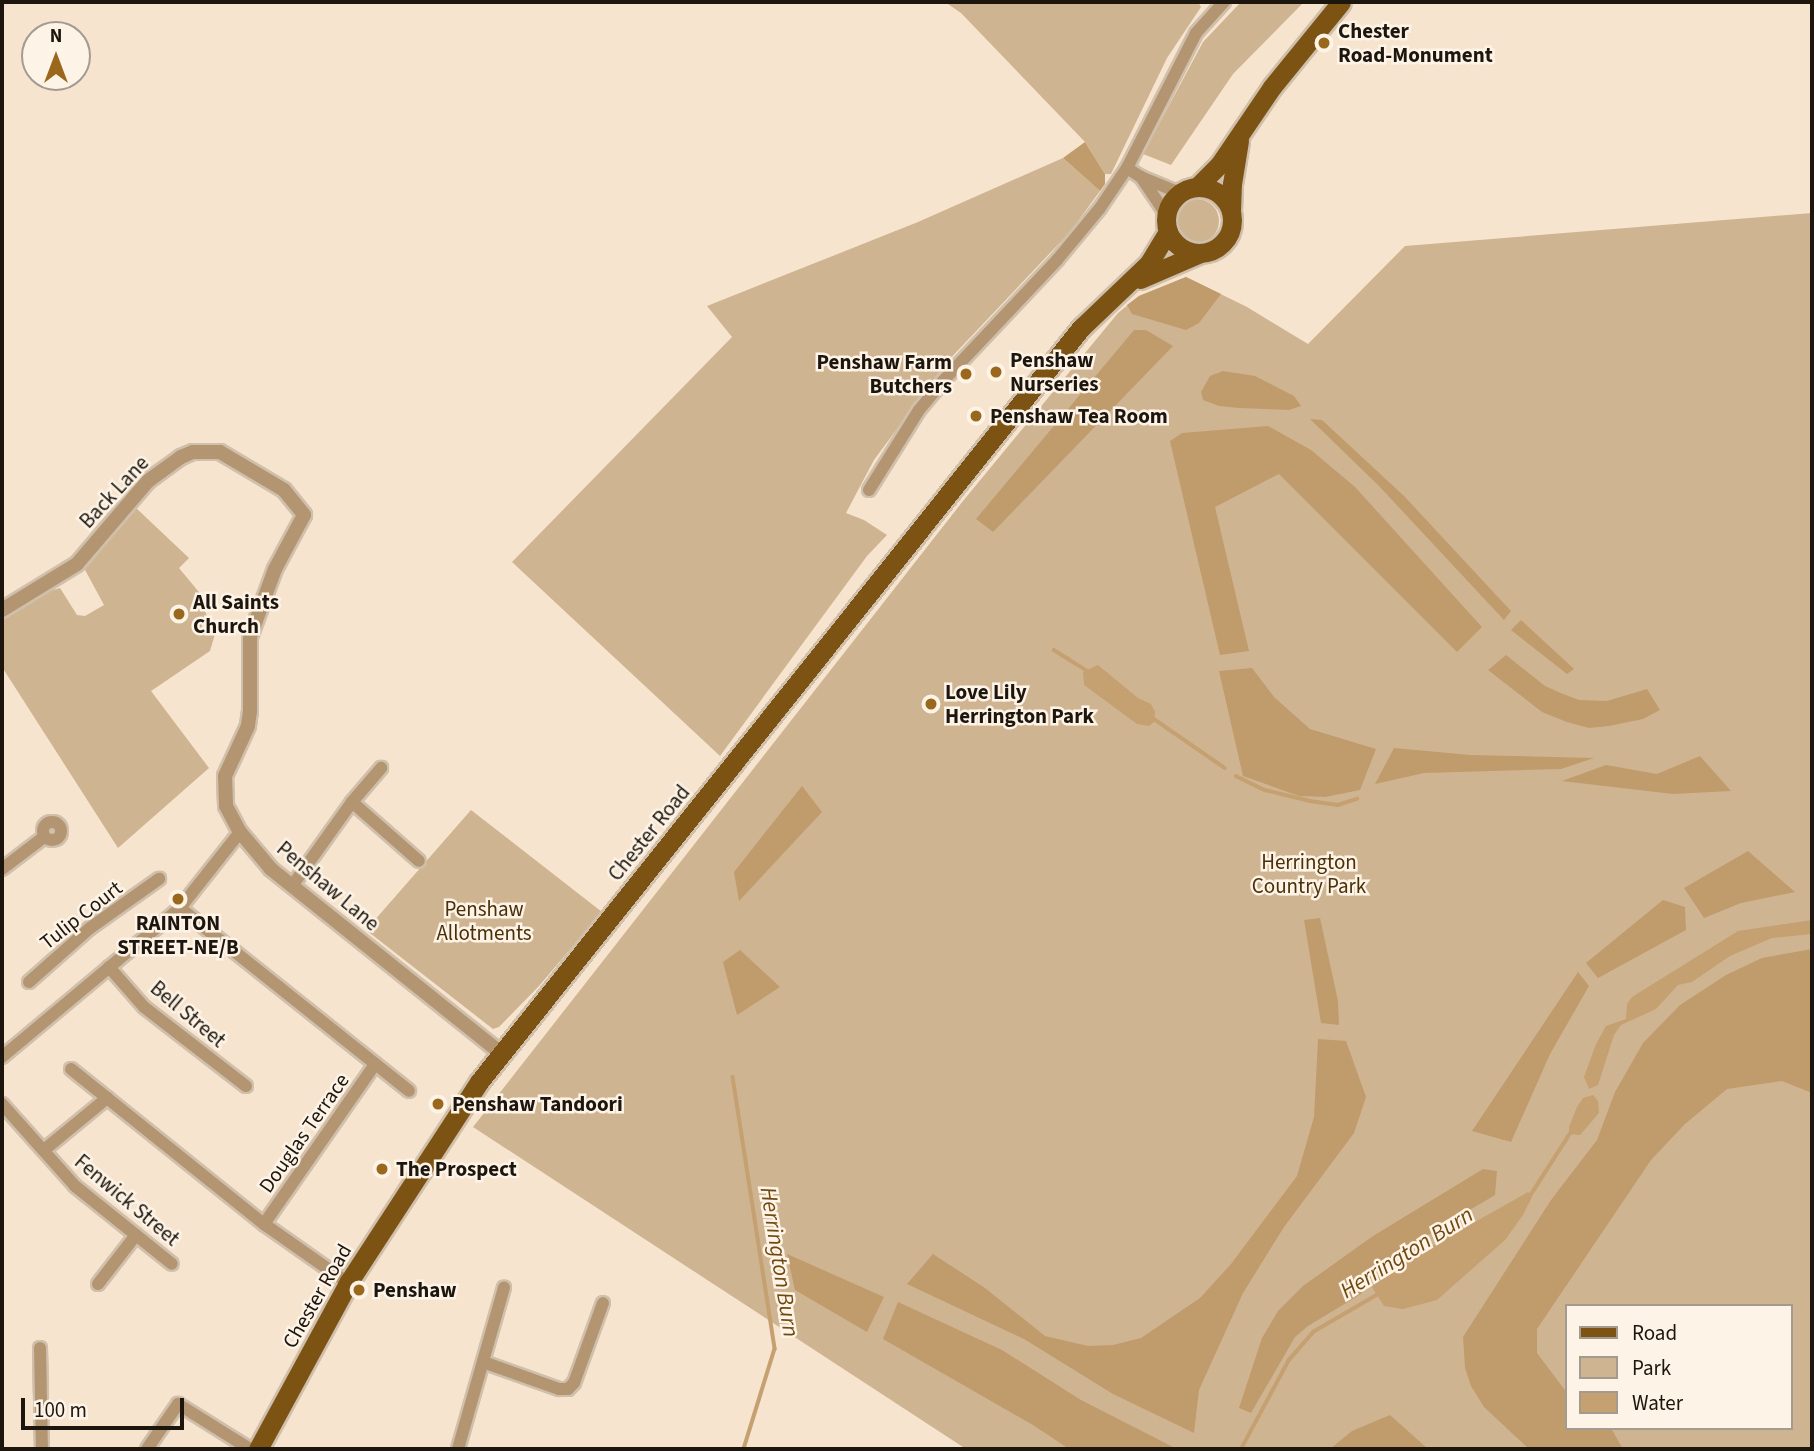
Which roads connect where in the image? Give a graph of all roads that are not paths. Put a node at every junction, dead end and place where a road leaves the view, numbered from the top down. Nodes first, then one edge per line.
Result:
1 (1224, 2) edge
2 (1341, 2) edge
3 (1240, 136) junction
4 (1127, 168) junction
5 (1141, 177) junction
6 (1189, 190) junction
7 (1231, 212) junction
8 (1167, 223) junction
9 (1200, 253) junction
10 (1130, 284) junction
11 (869, 490) dead end
12 (300, 506) joint
13 (2, 610) edge
14 (381, 768) dead end
15 (352, 802) junction
16 (240, 832) junction
17 (44, 837) dead end
18 (419, 861) dead end
19 (2, 869) edge
20 (159, 879) dead end
21 (292, 886) junction
22 (180, 908) junction
23 (114, 963) junction
24 (29, 982) dead end
25 (501, 1054) junction
26 (2, 1057) edge
27 (375, 1064) junction
28 (71, 1069) dead end
29 (246, 1086) dead end
30 (409, 1091) dead end
31 (107, 1098) junction
32 (2, 1104) edge
33 (44, 1150) junction
34 (264, 1224) junction
35 (136, 1235) junction
36 (172, 1264) dead end
37 (98, 1283) dead end
38 (348, 1283) junction
39 (504, 1287) dead end
40 (603, 1303) dead end
41 (40, 1348) dead end
42 (483, 1362) junction
43 (42, 1449) edge
44 (147, 1449) edge
45 (250, 1449) edge
46 (258, 1449) edge
47 (458, 1449) edge

1 - 4 street
2 - 3 main road
3 - 6 main road
3 - 7 main road
4 - 5 street
4 - 11 street
5 - 6 street
5 - 8 street
6 - 7 main road
6 - 8 main road
7 - 9 main road
8 - 9 main road
8 - 10 main road, Chester Road
9 - 10 main road, Chester Road
10 - 25 main road, Chester Road
12 - 13 street, Back Lane
12 - 16 street, Penshaw Lane
14 - 15 street
15 - 18 street
15 - 21 street
16 - 21 street, Penshaw Lane
16 - 22 street
17 - 19 street
20 - 24 street, Tulip Court
21 - 25 street, Penshaw Lane
22 - 23 street
22 - 27 street
23 - 26 street
23 - 29 street, Bell Street
25 - 38 main road, Chester Road
27 - 30 street
27 - 34 street, Douglas Terrace
28 - 31 street
31 - 33 street
31 - 34 street
32 - 33 street, Fenwick Street
33 - 35 street, Fenwick Street
34 - 38 street
35 - 36 street, Fenwick Street
35 - 37 street
38 - 46 main road, Chester Road
39 - 42 street
40 - 42 street
41 - 43 street
42 - 47 street
44 - 45 street

